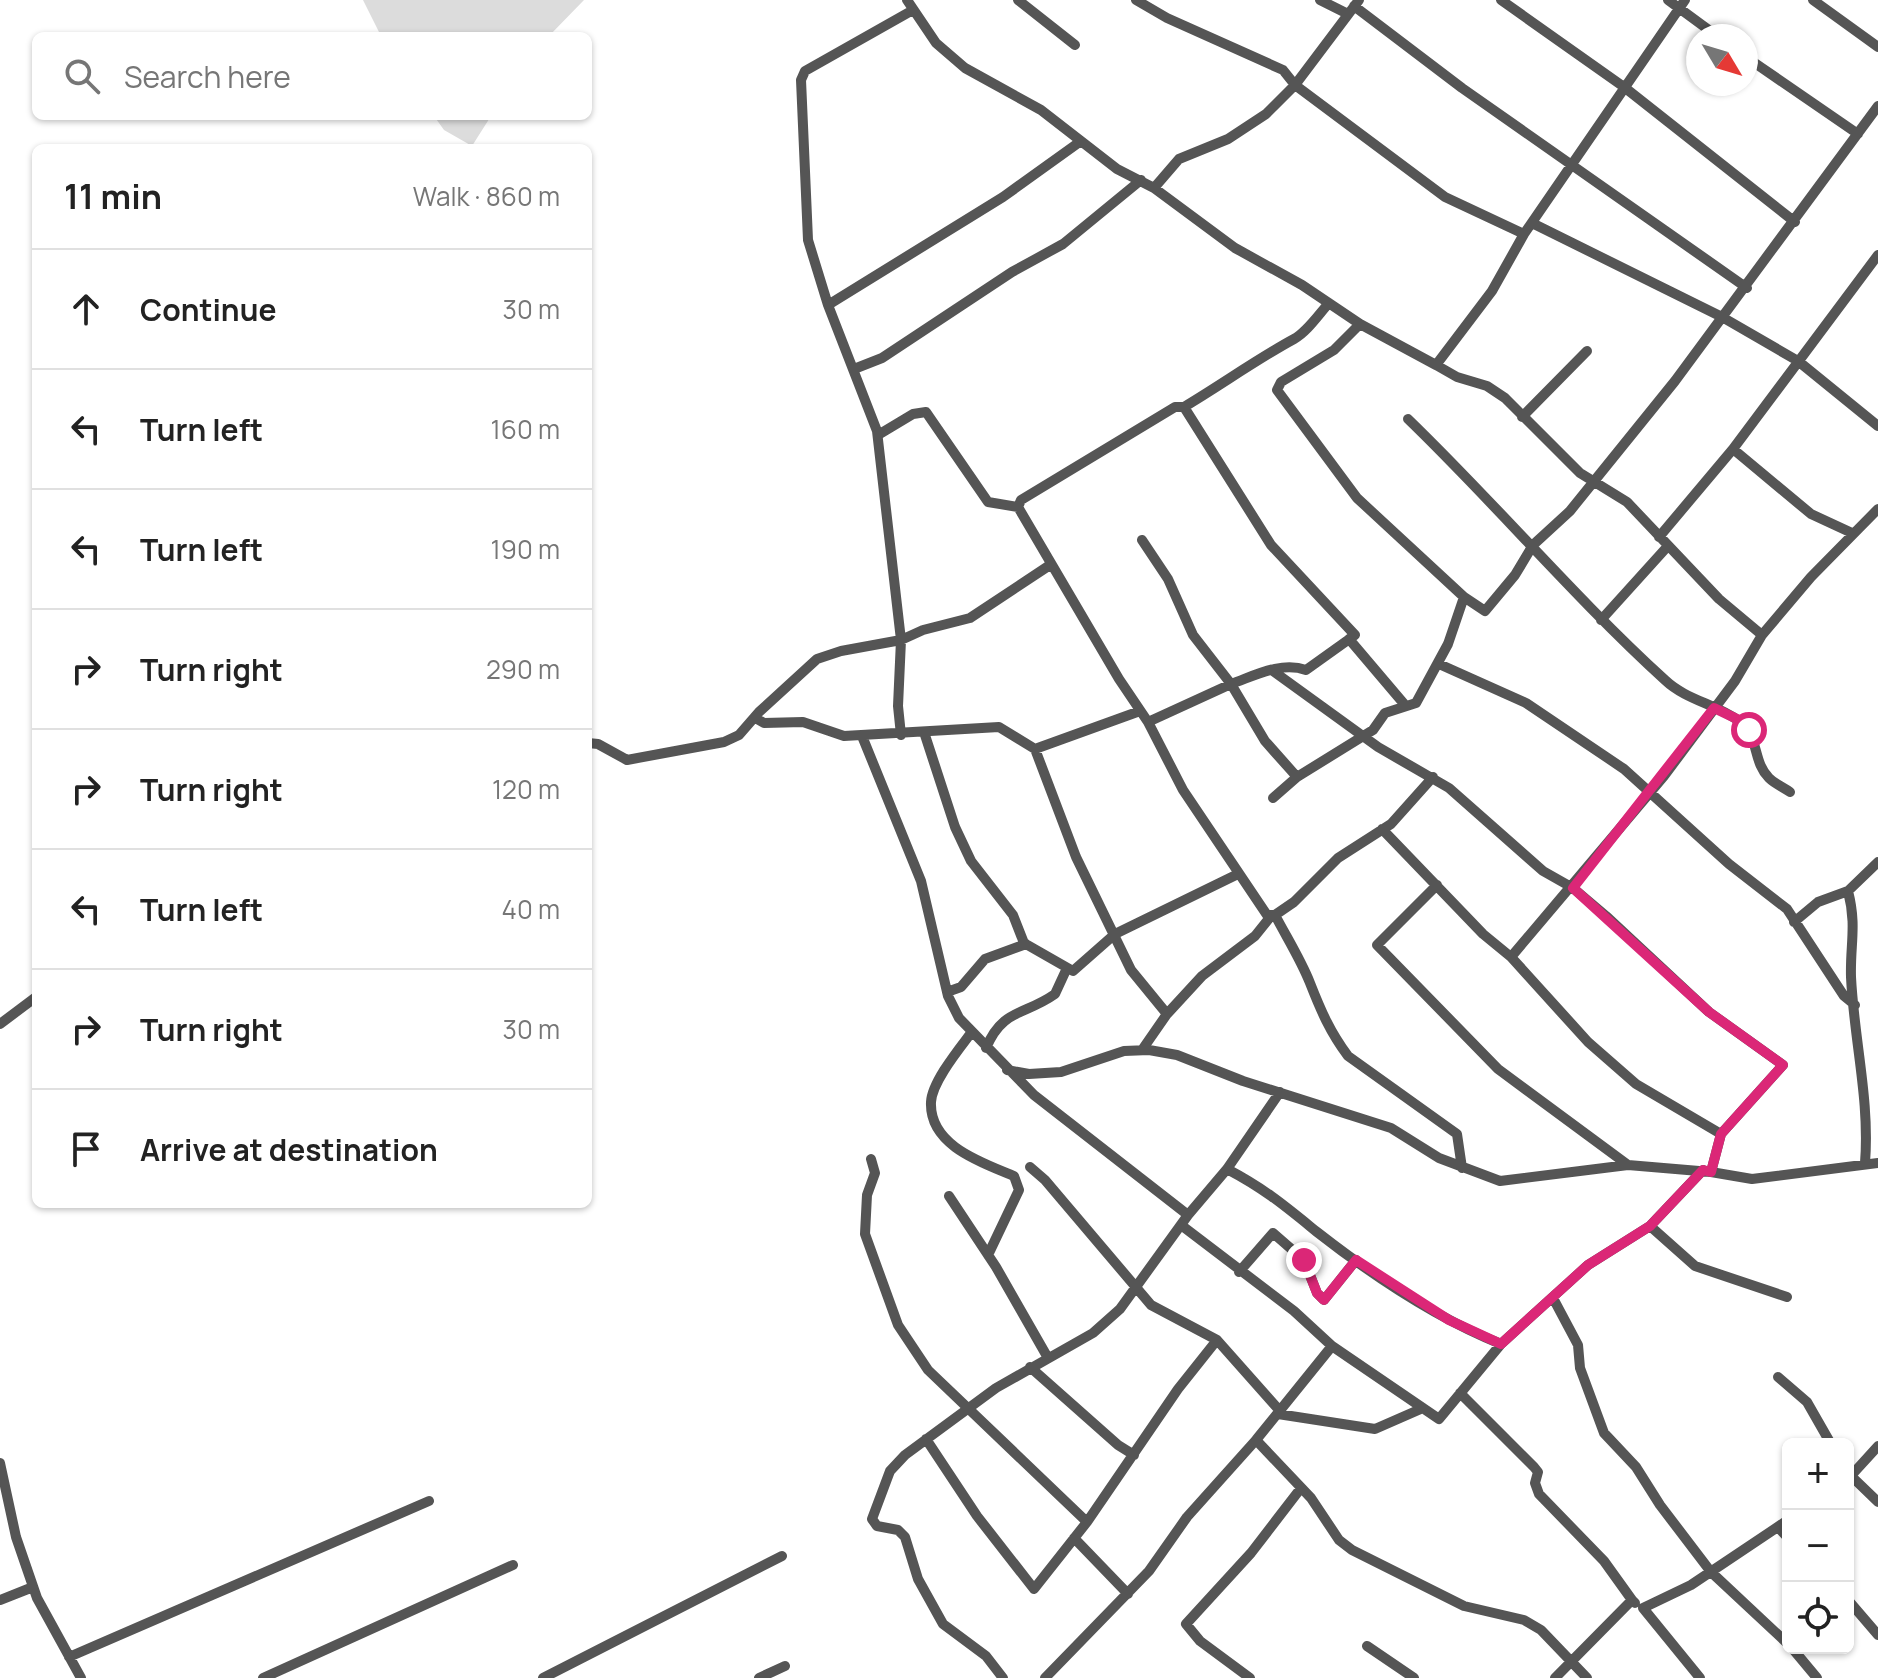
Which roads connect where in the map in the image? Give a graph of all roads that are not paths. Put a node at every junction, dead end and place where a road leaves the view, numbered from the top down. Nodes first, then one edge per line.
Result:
1 (1018, 0) edge
2 (1136, 0) edge
3 (1320, 0) edge
4 (1501, 0) edge
5 (1668, 0) edge
6 (1813, 0) edge
7 (1682, 4) edge
8 (910, 5) edge
9 (1353, 7) edge
10 (1704, 24) edge
11 (1075, 45) dead end
12 (1878, 47) edge
13 (1758, 65) edge
14 (1295, 85) junction
15 (1624, 87) junction
16 (1878, 106) edge
17 (1858, 134) junction
18 (1081, 141) junction
19 (1573, 164) junction
20 (1141, 180) junction
21 (1154, 188) junction
22 (1795, 222) junction
23 (1532, 223) junction
24 (1524, 234) junction
25 (1876, 263) edge
26 (1747, 288) junction
27 (1329, 303) junction
28 (828, 305) junction
29 (1722, 317) junction
30 (1360, 324) junction
31 (1587, 351) dead end
32 (1798, 361) junction
33 (1436, 365) junction
34 (854, 369) junction
35 (1184, 407) junction
36 (1522, 417) junction
37 (1408, 419) dead end
38 (1878, 426) edge
39 (878, 435) junction
40 (1733, 449) junction
41 (1594, 480) junction
42 (1018, 507) junction
43 (1878, 509) edge
44 (1852, 533) junction
45 (1659, 537) junction
46 (1142, 540) dead end
47 (1533, 545) junction
48 (1667, 547) junction
49 (1050, 565) junction
50 (1464, 597) junction
51 (1601, 620) junction
52 (1762, 635) junction
53 (1349, 639) junction
54 (901, 640) junction
55 (1439, 664) junction
56 (1273, 671) junction
57 (1231, 684) junction
58 (1405, 705) junction
59 (1714, 708) junction
60 (1140, 711) junction
61 (757, 719) junction
62 (1148, 722) junction
63 (924, 732) junction
64 (1364, 733) junction
65 (901, 735) junction
66 (862, 736) junction
67 (592, 743) edge
68 (1035, 749) junction
69 (1297, 777) junction
70 (1433, 777) junction
71 (1790, 792) dead end
72 (1649, 793) junction
73 (1273, 798) dead end
74 (1382, 829) junction
75 (1878, 862) edge
76 (1238, 874) junction
77 (1437, 885) junction
78 (1573, 888) junction
79 (1848, 891) junction
80 (1273, 916) junction
81 (1794, 922) junction
82 (1115, 934) junction
83 (1024, 943) junction
84 (1511, 957) junction
85 (1067, 968) junction
86 (947, 992) junction
87 (32, 1000) edge
88 (1855, 1005) junction
89 (1167, 1014) junction
90 (0, 1024) edge
91 (971, 1033) junction
92 (986, 1048) junction
93 (1142, 1050) junction
94 (1007, 1070) junction
95 (1280, 1092) junction
96 (1721, 1134) junction
97 (871, 1159) dead end
98 (1865, 1163) junction
99 (1878, 1163) edge
100 (1628, 1165) junction
101 (1030, 1167) dead end
102 (1462, 1168) junction
103 (1227, 1169) junction
104 (1707, 1171) junction
105 (949, 1196) dead end
106 (1184, 1220) junction
107 (1650, 1226) junction
108 (988, 1255) junction
109 (1356, 1260) junction
110 (1239, 1272) junction
111 (1134, 1285) junction
112 (1787, 1297) dead end
113 (1553, 1298) junction
114 (1217, 1340) junction
115 (1501, 1344) junction
116 (1332, 1346) junction
117 (1048, 1358) junction
118 (1030, 1367) junction
119 (1778, 1377) dead end
120 (1460, 1393) junction
121 (1423, 1408) junction
122 (969, 1410) junction
123 (1279, 1413) junction
124 (1828, 1438) edge
125 (926, 1439) junction
126 (1256, 1440) junction
127 (1878, 1446) edge
128 (1134, 1455) junction
129 (0, 1463) edge
130 (1854, 1471) edge
131 (1854, 1480) edge
132 (1301, 1488) junction
133 (429, 1501) dead end
134 (1878, 1502) edge
135 (1087, 1522) junction
136 (1782, 1524) edge
137 (1778, 1527) junction
138 (1782, 1531) edge
139 (1074, 1538) junction
140 (782, 1556) dead end
141 (513, 1565) dead end
142 (1711, 1572) junction
143 (33, 1587) junction
144 (1128, 1594) junction
145 (0, 1600) edge
146 (1632, 1600) junction
147 (1854, 1607) edge
148 (1643, 1608) junction
149 (1878, 1635) edge
150 (1782, 1639) edge
151 (1367, 1646) dead end
152 (1797, 1654) edge
153 (69, 1657) junction
154 (1571, 1661) junction
155 (785, 1666) dead end
156 (81, 1678) edge
157 (263, 1678) edge
158 (543, 1678) edge
159 (759, 1678) edge
160 (1003, 1678) edge
161 (1045, 1678) edge
162 (1250, 1678) edge
163 (1414, 1678) edge
164 (1555, 1678) edge
165 (1587, 1678) edge
166 (1700, 1678) edge
167 (1817, 1678) edge

1 - 11 street
2 - 14 street
3 - 9 street
4 - 15 street
5 - 7 street
6 - 12 street
7 - 10 street
7 - 15 street
8 - 18 street
8 - 28 street
9 - 14 street
9 - 19 street
13 - 17 street
14 - 21 street
14 - 24 street
15 - 19 street
15 - 22 street
16 - 17 street
17 - 22 street
18 - 20 street
18 - 28 street
19 - 23 street
19 - 26 street
20 - 21 street
20 - 34 street
21 - 27 street
22 - 26 street
23 - 24 street
23 - 29 street
24 - 33 street
25 - 32 street
26 - 29 street
27 - 30 street
27 - 35 street
28 - 34 street
29 - 32 street
29 - 41 street
30 - 33 street
30 - 50 street
31 - 36 street
32 - 38 street
32 - 40 street
33 - 36 street
34 - 39 street
35 - 42 street
35 - 53 street
36 - 41 street
37 - 47 street
39 - 42 street
39 - 54 street
40 - 44 street
40 - 45 street
41 - 45 street
41 - 47 street
42 - 49 street
43 - 44 street
44 - 52 street
45 - 48 street
46 - 57 street
47 - 50 street
47 - 51 street
48 - 51 street
48 - 52 street
49 - 54 street
49 - 60 street
50 - 55 street
51 - 59 street
52 - 59 street
53 - 56 street
53 - 58 street
54 - 61 street
54 - 65 street
55 - 58 street
55 - 72 street
56 - 57 street
56 - 64 street
57 - 62 street
57 - 69 street
58 - 64 street
59 - 71 street
59 - 72 street
60 - 62 street
60 - 68 street
61 - 66 street
61 - 67 street
62 - 76 street
63 - 65 street
63 - 68 street
63 - 83 street
64 - 69 street
64 - 70 street
65 - 66 street
66 - 86 street
68 - 82 street
69 - 73 street
70 - 74 street
70 - 78 street
72 - 78 street
72 - 81 street
74 - 77 street
74 - 80 street
75 - 79 street
76 - 80 street
76 - 82 street
77 - 84 street
77 - 100 street
78 - 84 street
78 - 96 street
79 - 81 street
79 - 88 street
80 - 89 street
80 - 102 street
81 - 88 street
82 - 85 street
82 - 89 street
83 - 85 street
83 - 86 street
84 - 96 street
85 - 92 street
86 - 91 street
87 - 90 street
88 - 98 street
89 - 93 street
91 - 92 street
91 - 108 street
92 - 94 street
93 - 94 street
93 - 95 street
94 - 106 street
95 - 102 street
95 - 103 street
96 - 104 street
97 - 122 street
98 - 99 street
98 - 104 street
100 - 102 street
100 - 104 street
101 - 111 street
103 - 106 street
103 - 109 street
104 - 107 street
105 - 108 street
106 - 110 street
106 - 111 street
107 - 112 street
107 - 113 street
108 - 117 street
109 - 110 street
109 - 115 street
110 - 116 street
111 - 114 street
111 - 117 street
113 - 115 street
113 - 142 street
114 - 123 street
114 - 128 street
115 - 120 street
116 - 121 street
116 - 123 street
117 - 118 street
118 - 122 street
118 - 128 street
119 - 124 street
120 - 121 street
120 - 146 street
121 - 123 street
122 - 125 street
122 - 135 street
123 - 126 street
125 - 139 street
125 - 160 street
126 - 132 street
126 - 144 street
127 - 130 street
128 - 135 street
129 - 143 street
131 - 134 street
132 - 154 street
132 - 162 street
133 - 153 street
135 - 139 street
136 - 137 street
137 - 138 street
137 - 142 street
139 - 144 street
140 - 158 street
141 - 157 street
142 - 148 street
142 - 150 street
143 - 145 street
143 - 153 street
144 - 161 street
146 - 148 street
146 - 154 street
147 - 149 street
148 - 166 street
151 - 163 street
152 - 167 street
153 - 156 street
154 - 164 street
154 - 165 street
155 - 159 street

